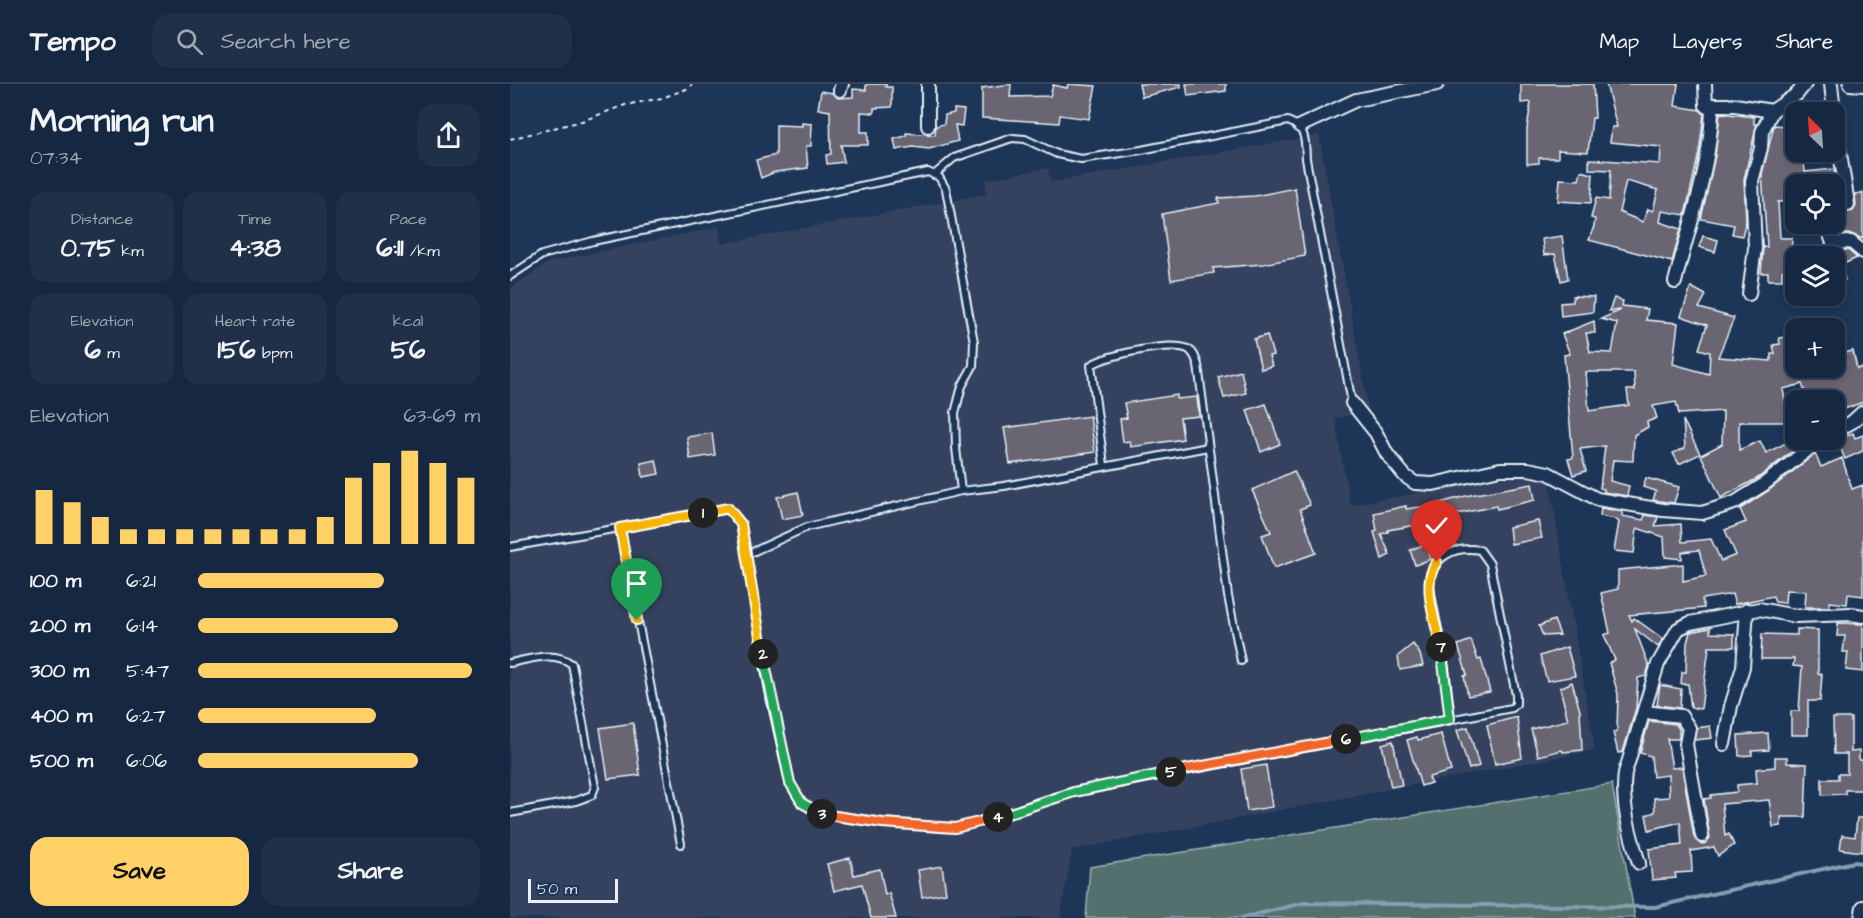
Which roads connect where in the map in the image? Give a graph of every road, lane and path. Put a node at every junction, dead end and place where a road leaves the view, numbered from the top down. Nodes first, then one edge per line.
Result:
1 (692, 84) edge
2 (928, 84) edge
3 (1437, 84) edge
4 (1705, 84) edge
5 (1806, 84) edge
6 (1831, 84) edge
7 (1850, 84) edge
8 (1863, 85) edge
9 (1833, 102) edge
10 (1706, 105) junction
11 (1772, 111) junction
12 (928, 126) dead end
13 (1300, 126) junction
14 (510, 139) edge
15 (934, 175) junction
16 (1845, 185) edge
17 (1845, 205) edge
18 (1830, 234) edge
19 (1863, 252) edge
20 (510, 276) edge
21 (1675, 282) dead end
22 (1749, 294) dead end
23 (1353, 403) joint
24 (1863, 412) edge
25 (1845, 426) edge
26 (1208, 447) junction
27 (1807, 450) edge
28 (1104, 465) junction
29 (961, 491) junction
30 (620, 528) junction
31 (510, 547) edge
32 (746, 555) junction
33 (1747, 610) junction
34 (1863, 616) edge
35 (1241, 661) dead end
36 (510, 663) edge
37 (1644, 712) junction
38 (1450, 719) junction
39 (1724, 744) dead end
40 (510, 813) edge
41 (1702, 836) dead end
42 (681, 844) dead end
43 (1639, 863) dead end
44 (1863, 907) edge
45 (1861, 918) edge

1 - 14 path
2 - 12 street
3 - 13 street
4 - 10 street
5 - 11 street
6 - 9 street
7 - 8 street
10 - 11 street
10 - 21 street
11 - 22 street
13 - 15 lane
13 - 23 lane
15 - 20 lane
15 - 29 lane
16 - 17 street
18 - 19 street
23 - 27 street
24 - 25 street
26 - 28 lane
26 - 28 lane
26 - 35 lane
28 - 29 lane
29 - 32 lane
30 - 31 lane
30 - 32 lane
30 - 42 lane
32 - 38 lane
33 - 34 street
33 - 37 street
33 - 39 street
36 - 40 lane
37 - 41 street
37 - 43 street
38 - 38 lane
44 - 45 street

